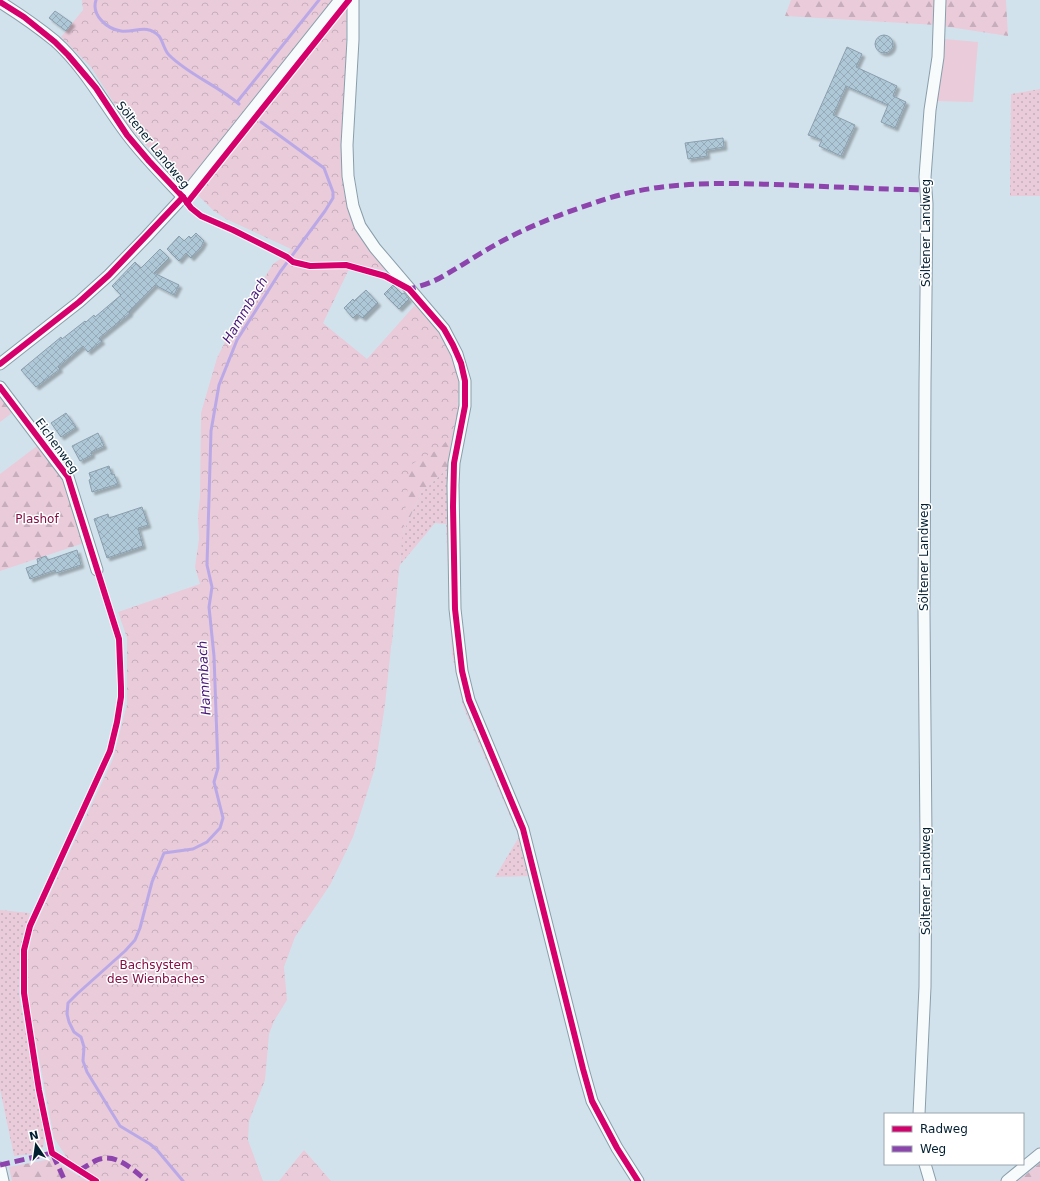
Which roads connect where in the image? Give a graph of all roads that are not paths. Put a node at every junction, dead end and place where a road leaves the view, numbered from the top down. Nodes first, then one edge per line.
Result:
1 (340, 0) edge
2 (353, 0) edge
3 (940, 0) edge
4 (0, 2) edge
5 (183, 197) junction
6 (0, 364) edge
7 (0, 387) edge
8 (98, 570) dead end
9 (919, 1113) edge
10 (1040, 1154) edge
11 (925, 1165) edge
12 (0, 1168) edge
13 (3, 1181) edge
14 (638, 1181) edge
15 (930, 1181) edge
16 (1007, 1181) edge

1 - 5 street, Söltener Landweg
2 - 14 street
3 - 9 street, Söltener Landweg
4 - 5 street, Söltener Landweg
5 - 6 street, Söltener Landweg
7 - 8 street, Eichenweg
10 - 16 street
11 - 15 street
12 - 13 street

